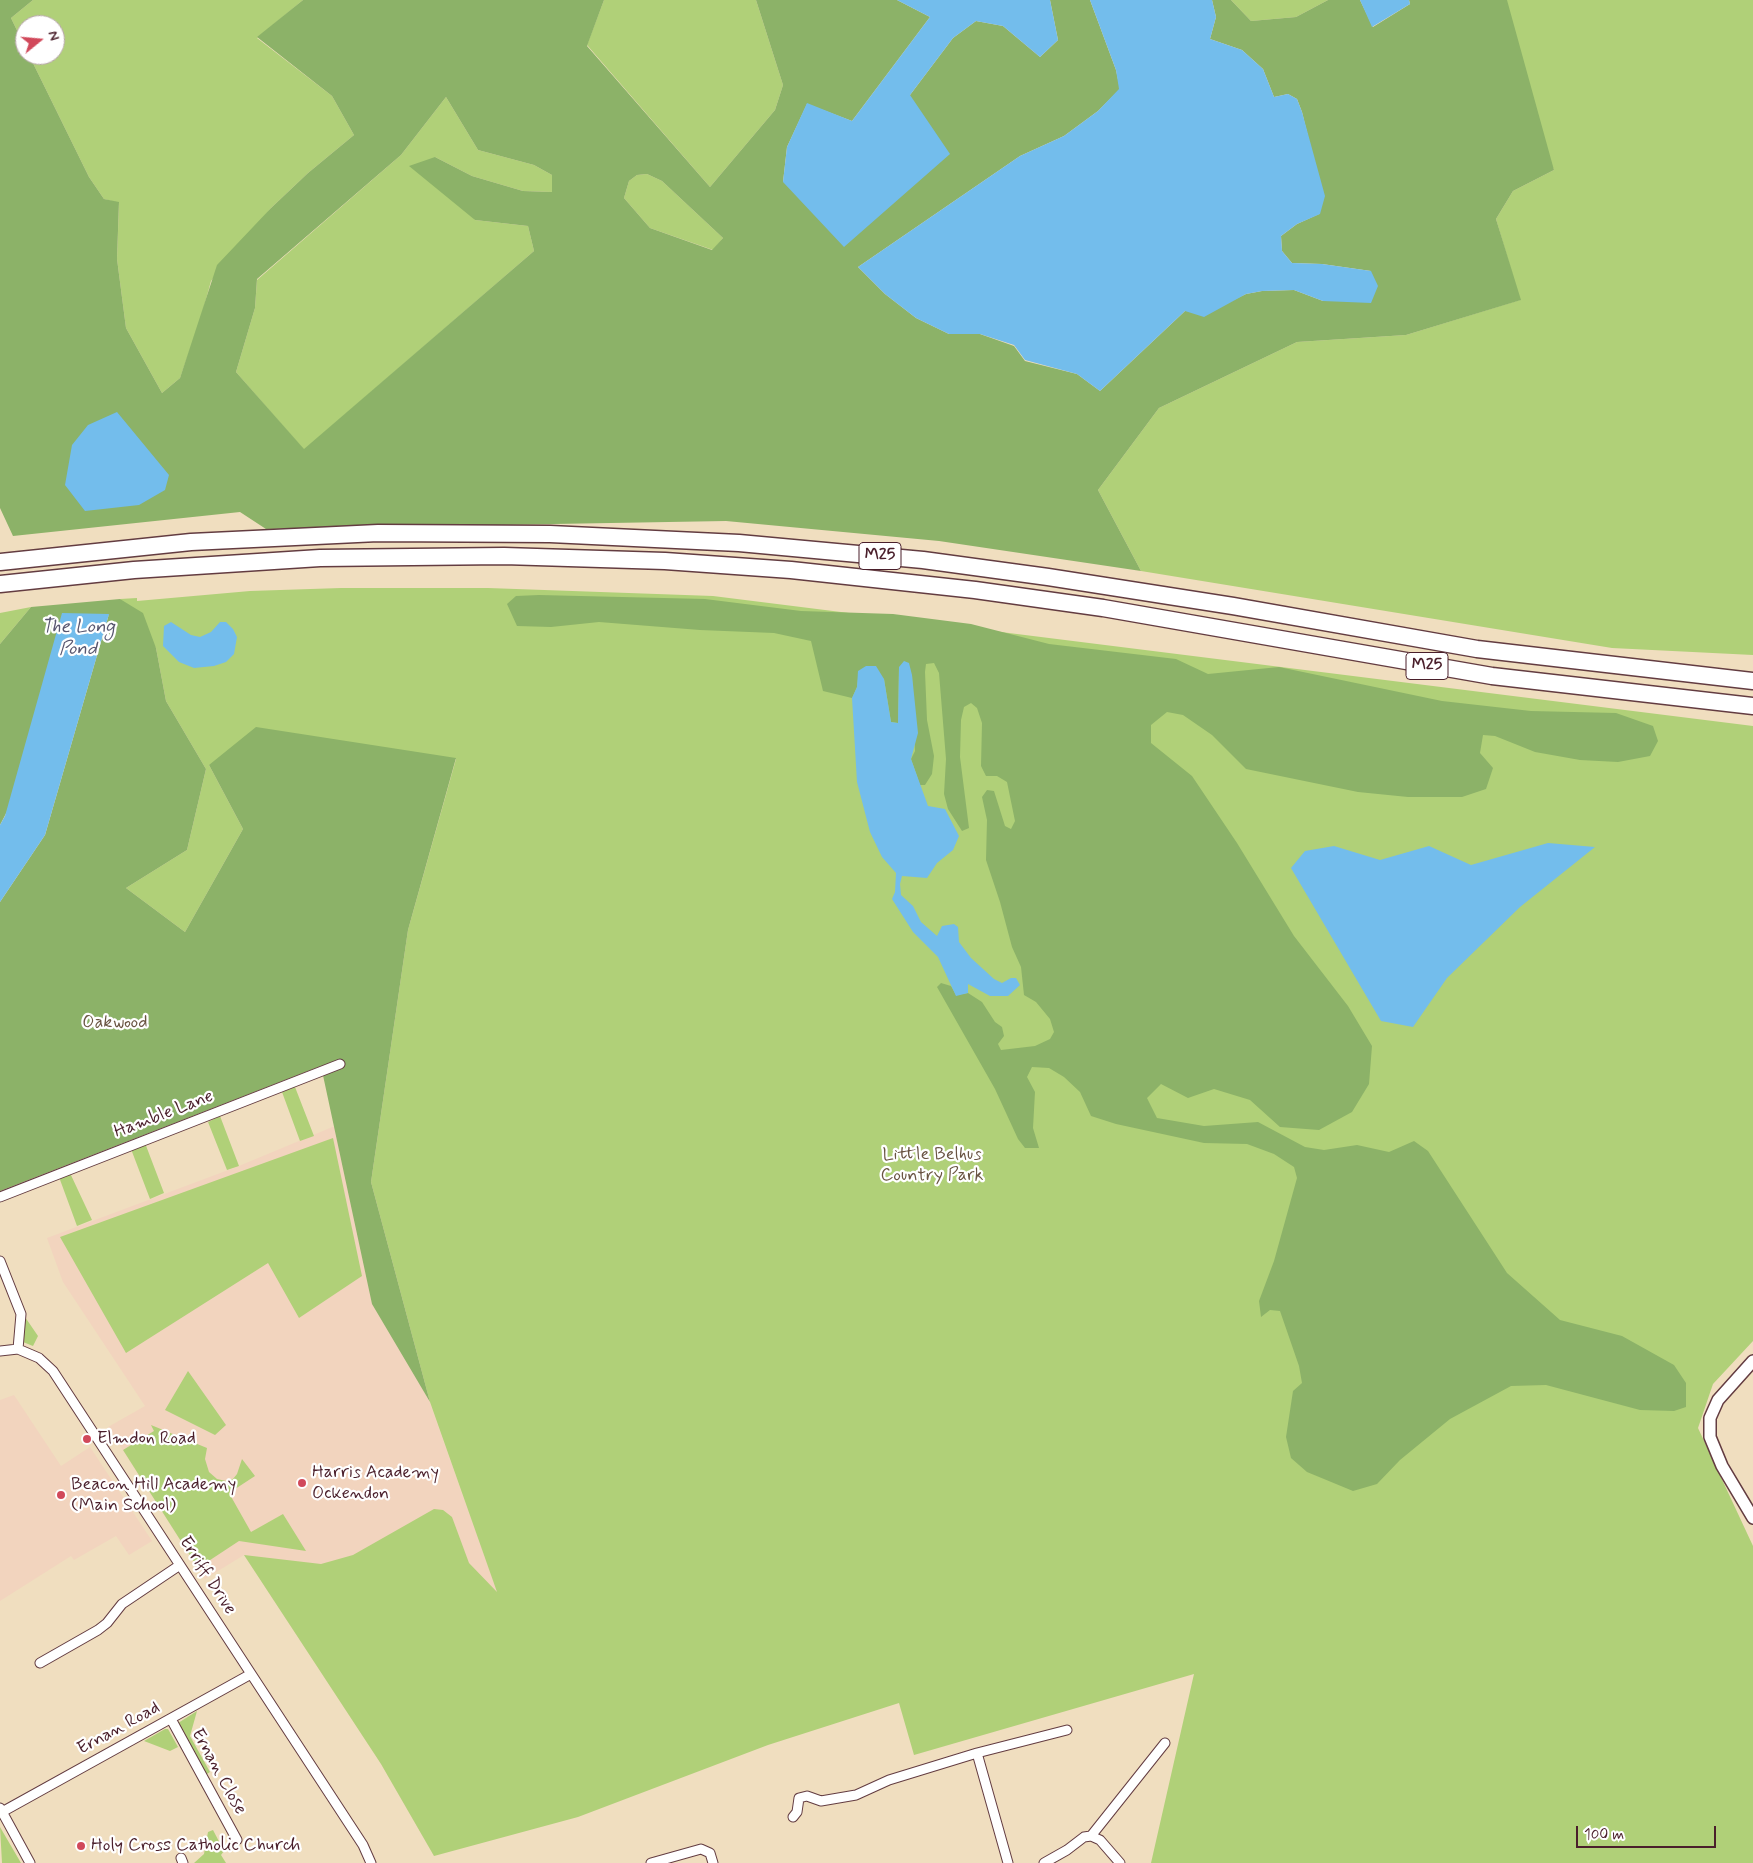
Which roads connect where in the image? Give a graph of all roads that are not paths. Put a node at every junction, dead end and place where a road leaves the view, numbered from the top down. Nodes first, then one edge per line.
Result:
1 (0, 562) edge
2 (0, 584) edge
3 (1753, 681) edge
4 (1753, 706) edge
5 (340, 1064) dead end
6 (0, 1197) edge
7 (0, 1261) edge
8 (18, 1349) junction
9 (0, 1351) edge
10 (1753, 1361) edge
11 (1753, 1518) edge
12 (180, 1565) junction
13 (40, 1663) dead end
14 (251, 1674) junction
15 (171, 1719) junction
16 (1067, 1730) dead end
17 (1165, 1743) dead end
18 (977, 1753) junction
19 (1, 1810) edge
20 (793, 1817) dead end
21 (1091, 1836) junction
22 (238, 1840) dead end
23 (30, 1863) edge
24 (371, 1863) edge
25 (651, 1863) edge
26 (713, 1863) edge
27 (1008, 1863) edge
28 (1044, 1863) edge
29 (1120, 1863) edge

1 - 3 highway, M25
2 - 4 highway, M25
5 - 6 street, Hamble Lane
7 - 8 street
8 - 9 street
8 - 12 street, Erriff Drive
10 - 11 street
12 - 13 street
12 - 14 street, Erriff Drive
14 - 15 street, Ernan Road
14 - 24 street, Erriff Drive
15 - 19 street, Ernan Road
15 - 22 street, Ernan Close
16 - 18 street
17 - 21 street
18 - 20 street
18 - 27 street
19 - 23 street
21 - 28 street
21 - 29 street
25 - 26 street

